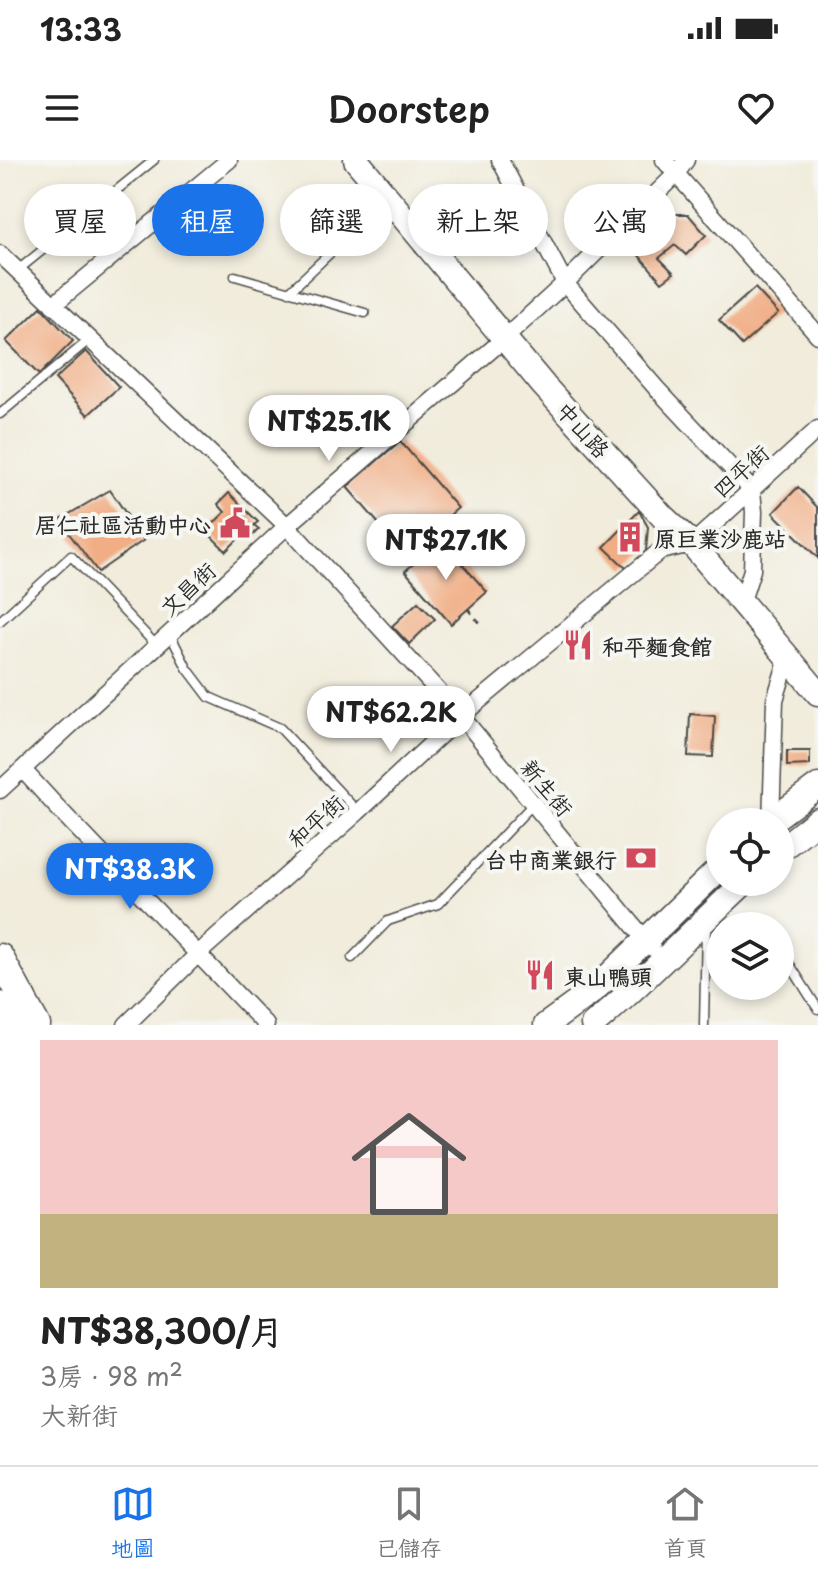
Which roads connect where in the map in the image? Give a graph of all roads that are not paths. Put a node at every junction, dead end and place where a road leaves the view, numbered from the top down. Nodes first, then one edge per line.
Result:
1 (154, 160) edge
2 (229, 160) edge
3 (356, 160) edge
4 (500, 160) edge
5 (664, 160) edge
6 (681, 167) edge
7 (376, 184) edge
8 (392, 203) edge
9 (0, 254) edge
10 (327, 256) edge
11 (17, 271) junction
12 (235, 276) dead end
13 (565, 283) junction
14 (289, 292) junction
15 (53, 305) junction
16 (365, 313) dead end
17 (818, 335) edge
18 (505, 338) junction
19 (89, 340) junction
20 (0, 414) edge
21 (818, 429) edge
22 (752, 490) junction
23 (287, 526) junction
24 (692, 544) junction
25 (741, 604) junction
26 (0, 621) edge
27 (170, 634) junction
28 (157, 646) junction
29 (788, 657) junction
30 (818, 693) edge
31 (461, 716) junction
32 (23, 770) junction
33 (818, 786) edge
34 (0, 790) edge
35 (533, 804) junction
36 (771, 808) edge
37 (789, 808) edge
38 (358, 812) junction
39 (818, 820) edge
40 (794, 839) edge
41 (706, 881) edge
42 (729, 896) edge
43 (712, 912) edge
44 (706, 917) joint
45 (645, 939) junction
46 (199, 953) junction
47 (0, 957) edge
48 (352, 958) dead end
49 (664, 961) junction
50 (794, 971) edge
51 (0, 1005) edge
52 (818, 1009) edge
53 (11, 1025) edge
54 (37, 1025) edge
55 (126, 1025) edge
56 (266, 1025) edge
57 (546, 1025) edge
58 (593, 1025) edge
59 (704, 1025) edge

1 - 11 lane
2 - 15 street
3 - 7 street, 中山路
4 - 13 street
5 - 6 street
6 - 13 street, 文昌街
6 - 17 street
8 - 18 street, 中山路
9 - 11 street, 新生街
10 - 14 lane
11 - 15 street, 新生街
12 - 14 lane
13 - 18 street, 文昌街
13 - 22 street
14 - 16 lane
15 - 19 street, 新生街
18 - 23 street, 文昌街
18 - 24 street, 中山路
19 - 20 lane
19 - 23 street, 新生街
21 - 22 street, 四平街
22 - 24 street, 四平街
22 - 25 street
23 - 27 street, 文昌街
23 - 31 street, 新生街
24 - 25 street, 中山路
24 - 31 street, 和平街
25 - 29 street, 中山路
26 - 28 lane
27 - 28 street, 文昌街
27 - 38 lane
28 - 32 street, 文昌街
29 - 30 street, 中山路
29 - 36 street
31 - 35 street, 新生街
31 - 38 street, 和平街
32 - 34 street, 文昌街
32 - 46 street
33 - 37 street
35 - 45 street, 新生街
35 - 48 lane
38 - 46 street, 和平街
39 - 40 street
41 - 45 street
42 - 43 street
44 - 49 street
44 - 59 lane
45 - 49 street, 新生街
45 - 57 street
46 - 55 street, 和平街
46 - 56 street
47 - 54 main road
49 - 58 street
50 - 52 lane
51 - 53 main road

